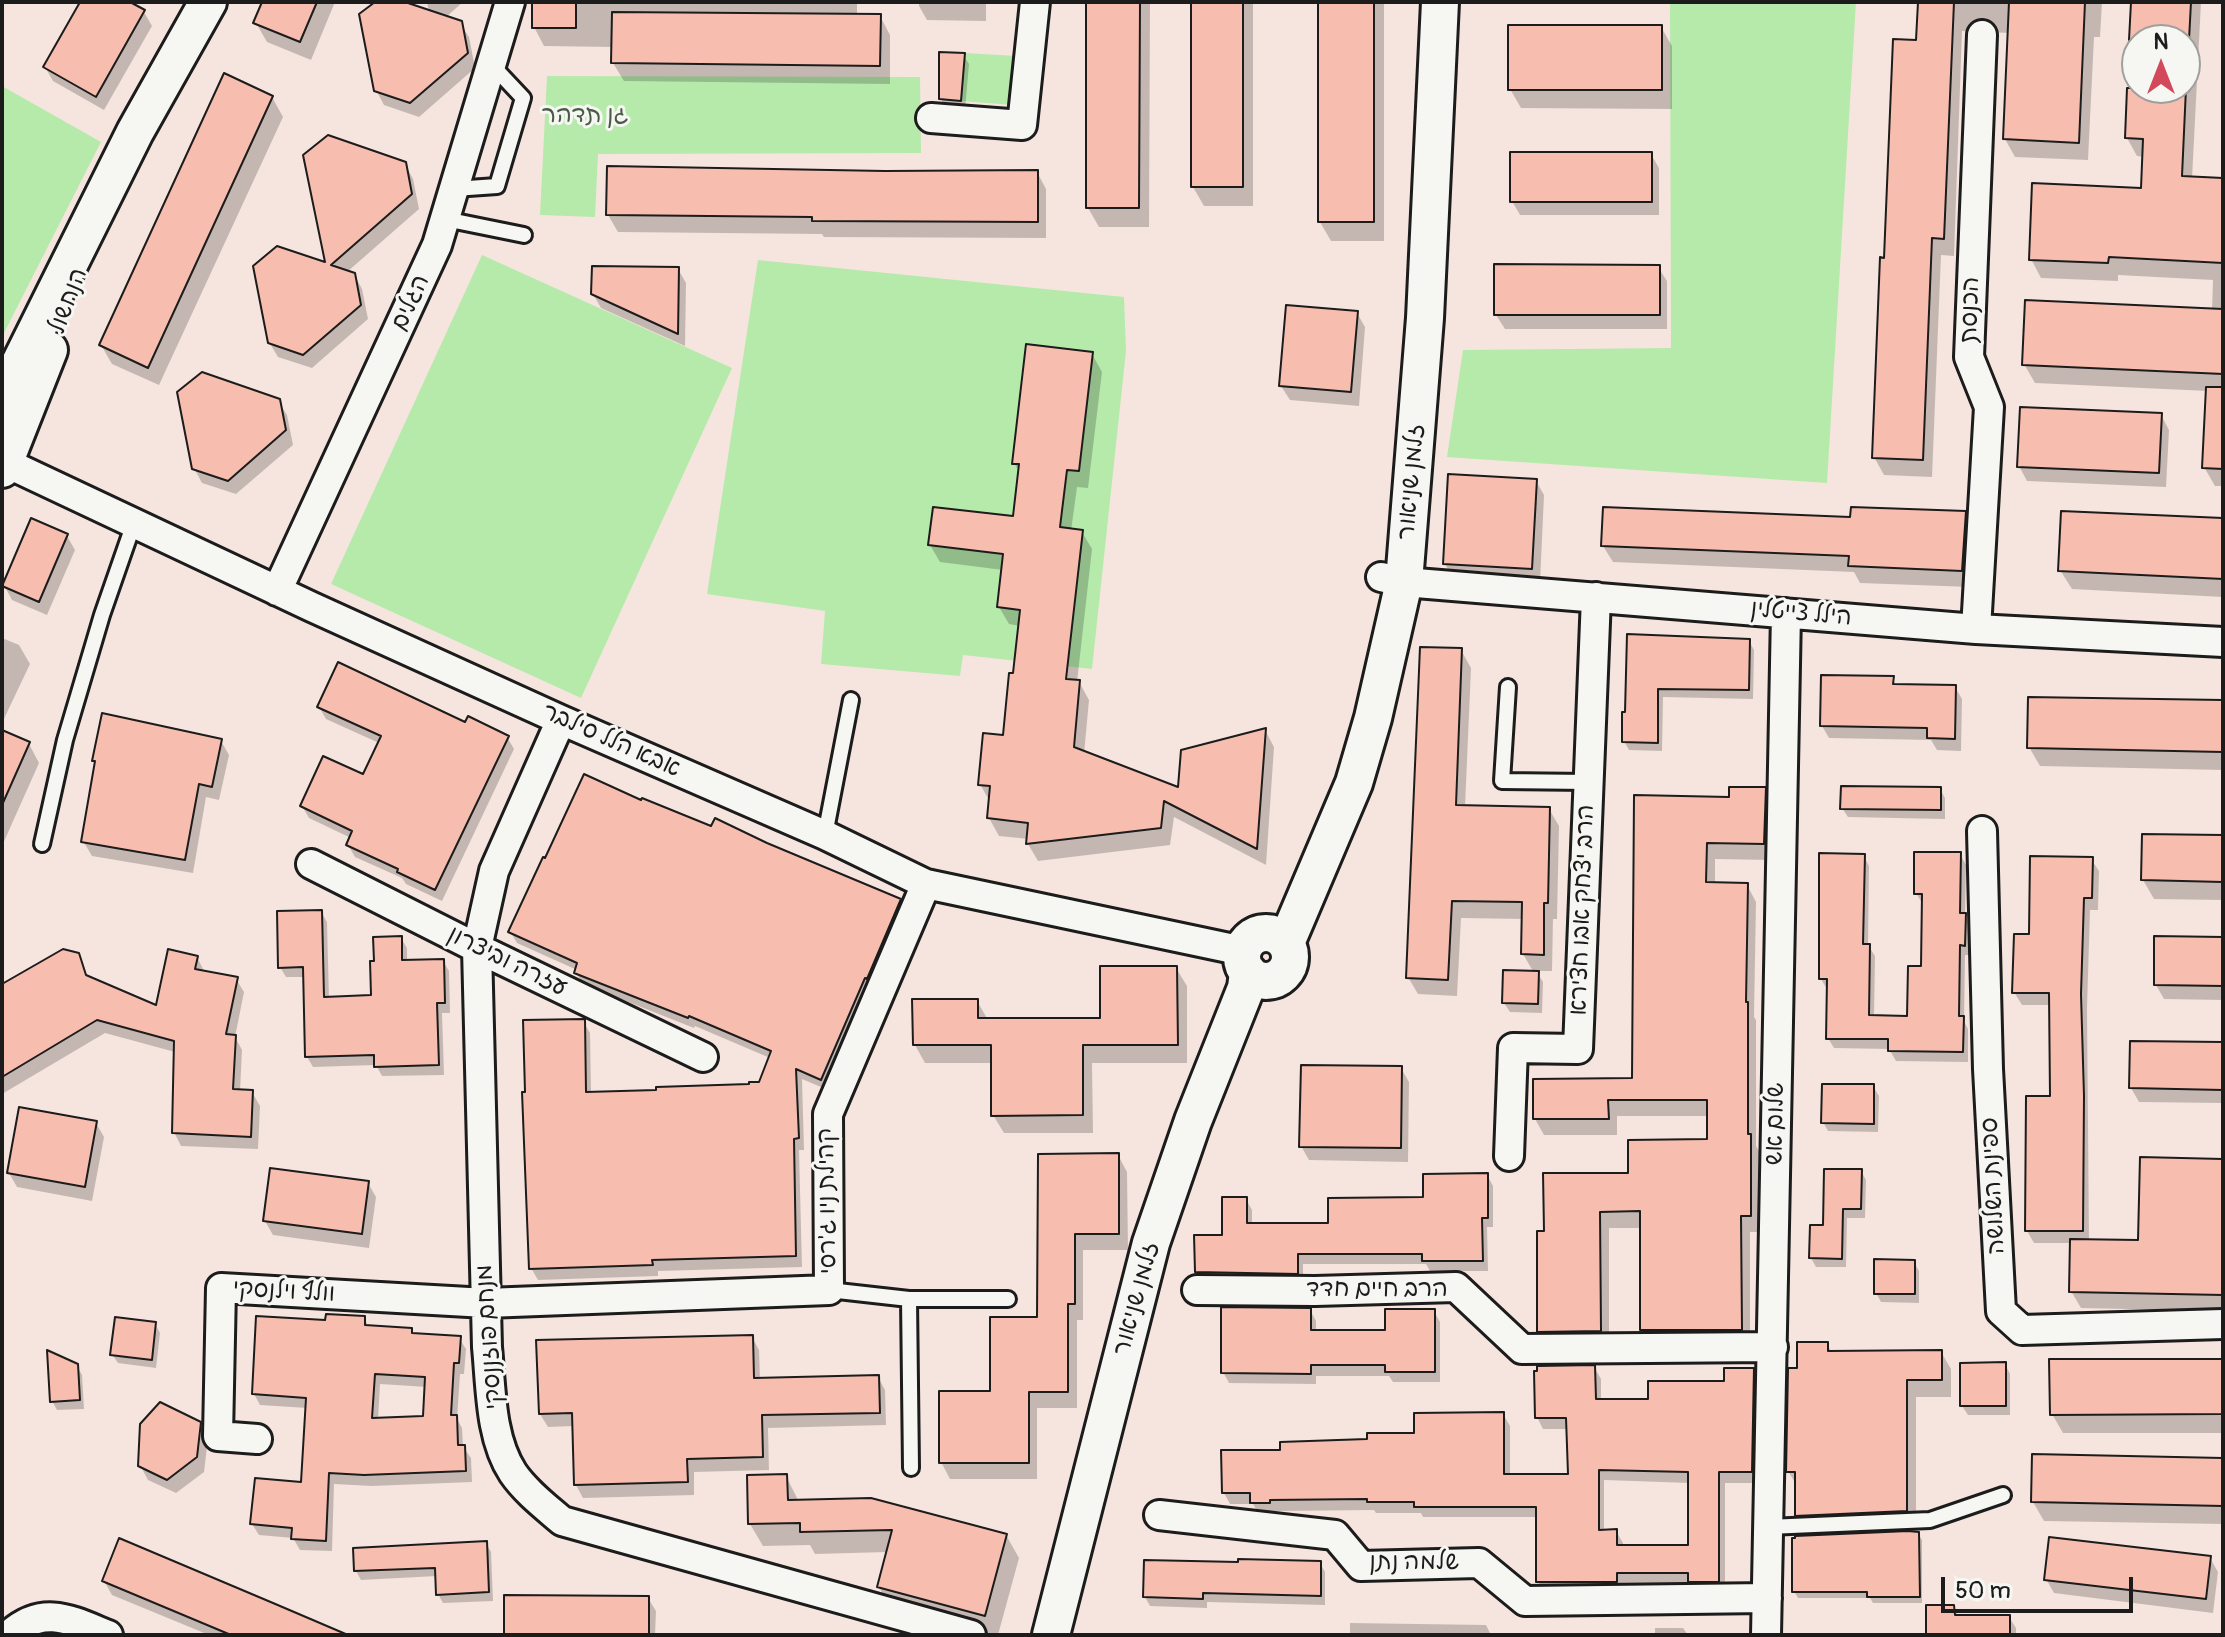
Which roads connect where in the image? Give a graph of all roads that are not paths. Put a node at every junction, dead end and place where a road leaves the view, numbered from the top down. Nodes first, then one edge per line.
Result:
1 (208, 2) edge
2 (1035, 2) edge
3 (1418, 2) edge
4 (1440, 2) edge
5 (507, 12) edge
6 (1982, 35) dead end
7 (491, 64) junction
8 (931, 118) dead end
9 (135, 132) junction
10 (454, 189) junction
11 (445, 219) junction
12 (524, 235) dead end
13 (2, 399) edge
14 (3, 464) edge
15 (134, 523) junction
16 (1392, 580) junction
17 (277, 591) junction
18 (1596, 597) junction
19 (1786, 613) junction
20 (1976, 629) junction
21 (2223, 642) edge
22 (1508, 687) dead end
23 (851, 700) dead end
24 (561, 720) junction
25 (1588, 782) junction
26 (1982, 831) dead end
27 (825, 835) junction
28 (42, 844) dead end
29 (311, 864) dead end
30 (926, 884) junction
31 (477, 948) junction
32 (1262, 956) junction
33 (703, 1057) dead end
34 (1509, 1156) dead end
35 (829, 1290) junction
36 (1197, 1290) dead end
37 (909, 1299) junction
38 (1008, 1299) dead end
39 (486, 1303) junction
40 (2223, 1324) edge
41 (1773, 1347) junction
42 (257, 1439) dead end
43 (911, 1468) dead end
44 (2003, 1495) dead end
45 (1159, 1515) dead end
46 (1768, 1527) junction
47 (1767, 1598) junction
48 (9, 1635) edge
49 (108, 1635) edge
50 (971, 1635) edge
51 (1051, 1635) edge
52 (1068, 1635) edge
53 (1766, 1635) edge

1 - 9 street, הנחשול
2 - 8 street
3 - 16 street, זלמן שניאור
4 - 16 street, זלמן שניאור
5 - 7 street, הגלים
6 - 20 street, הכנסת
7 - 10 street, הגלים
7 - 10 lane
9 - 13 street, הנחשול
9 - 14 street, הנחשול
10 - 11 street, הגלים
11 - 12 lane
11 - 17 street, הגלים
14 - 15 street, אבא הלל סילבר
15 - 17 street, אבא הלל סילבר
15 - 28 lane
16 - 18 street, הילל צייטלין
16 - 32 street, זלמן שניאור
17 - 24 street, אבא הלל סילבר
18 - 19 street, הילל צייטלין
18 - 25 street, הרב יצחק אבו חצירא
19 - 20 street, הילל צייטלין
19 - 41 street, שלום אש
20 - 21 street, הילל צייטלין
22 - 25 lane
23 - 27 lane
24 - 27 street, אבא הלל סילבר
24 - 31 street, מנחם פוזננסקי
25 - 34 street, הרב יצחק אבו חצירא
26 - 40 street, ספינת השלושה
27 - 30 street, אבא הלל סילבר
29 - 31 street, עזרה וביצרון
30 - 32 street, אבא הלל סילבר
30 - 35 street, קהילת ניו ג'רסי
31 - 33 street, עזרה וביצרון
31 - 39 street, מנחם פוזננסקי
32 - 51 street, זלמן שניאור
32 - 52 street, זלמן שניאור
35 - 37 lane
35 - 39 street, קהילת ניו ג'רסי
36 - 41 street, הרב חיים חדד
37 - 38 lane
37 - 43 lane
39 - 42 street, וולף וילנסקי
39 - 50 street, מנחם פוזננסקי
41 - 46 street, שלום אש
44 - 46 lane
45 - 47 street, שלמה נתן
46 - 47 street, שלום אש
47 - 53 street, שלום אש
48 - 49 street

